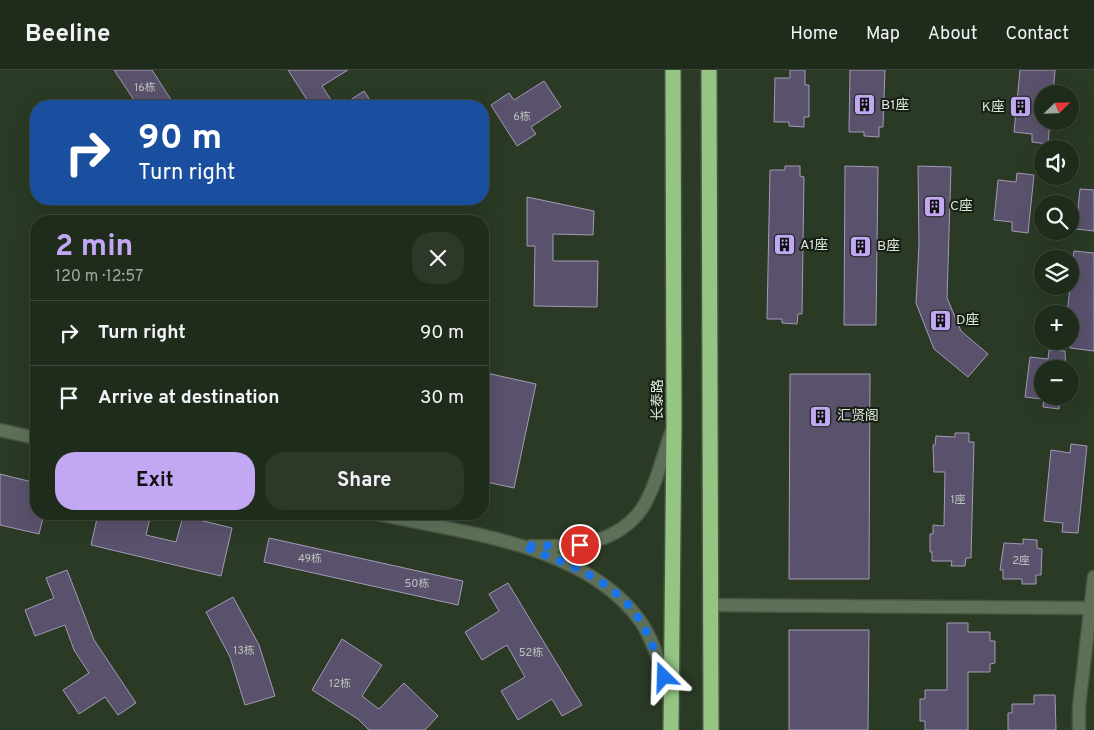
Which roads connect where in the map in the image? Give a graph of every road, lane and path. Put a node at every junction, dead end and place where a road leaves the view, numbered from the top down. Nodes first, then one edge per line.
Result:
1 (674, 70) edge
2 (709, 70) edge
3 (674, 424) junction
4 (0, 430) edge
5 (30, 437) edge
6 (404, 520) edge
7 (523, 546) junction
8 (1094, 577) edge
9 (711, 605) junction
10 (1092, 608) edge
11 (671, 693) junction
12 (671, 730) edge
13 (711, 730) edge
14 (1079, 730) edge

1 - 3 highway, 长泰路
2 - 9 highway
3 - 7 street
3 - 11 highway, 长泰路
4 - 5 street
6 - 7 street
7 - 11 street
8 - 10 street
9 - 10 street
9 - 13 highway
10 - 14 street
11 - 12 highway, 长泰路

